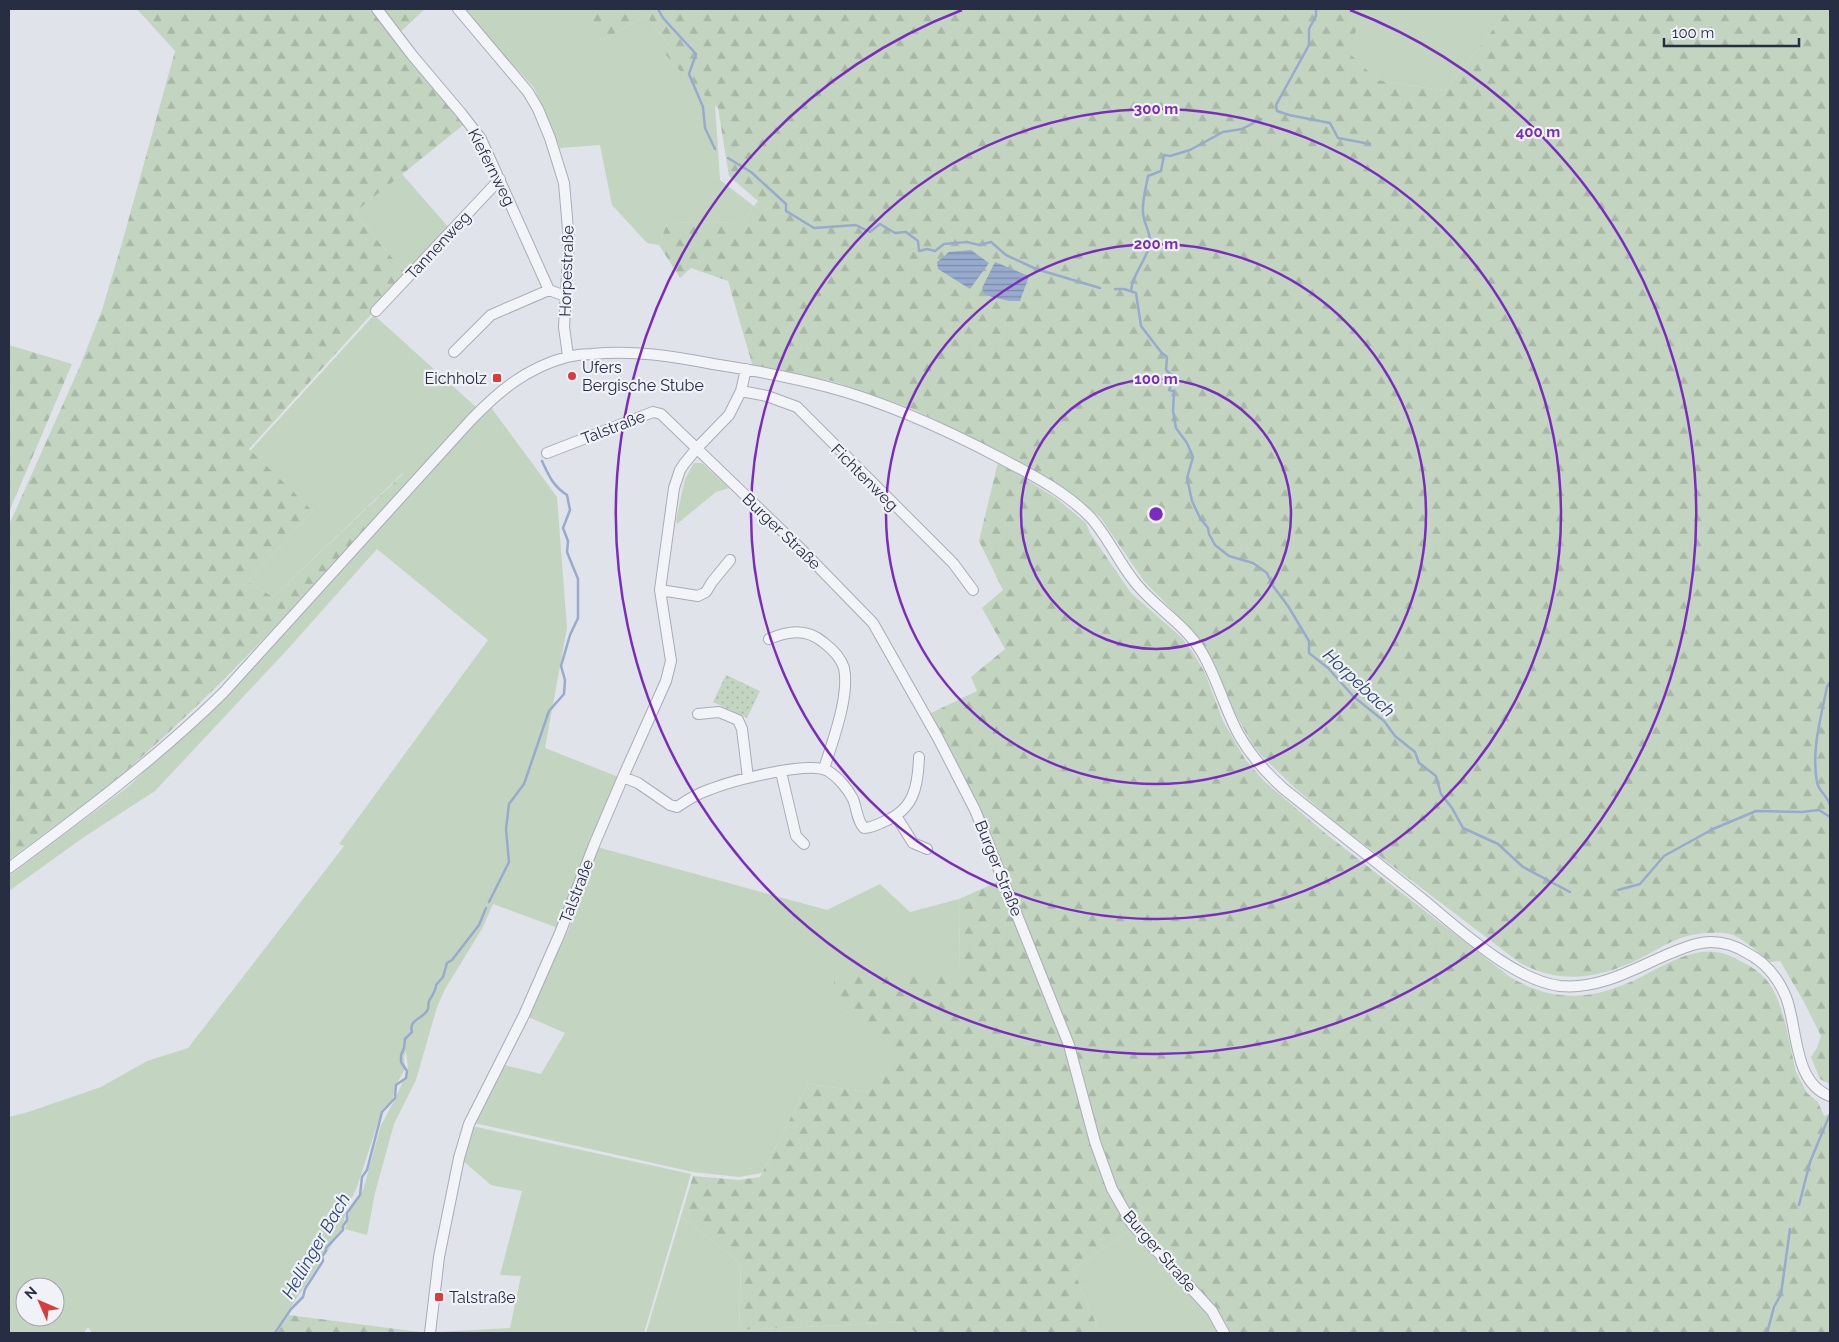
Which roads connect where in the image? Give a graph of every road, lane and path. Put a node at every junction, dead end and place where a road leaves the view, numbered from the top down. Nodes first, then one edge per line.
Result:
1 (377, 9) edge
2 (458, 9) edge
3 (500, 180) junction
4 (549, 290) junction
5 (565, 296) junction
6 (376, 311) dead end
7 (454, 352) dead end
8 (568, 356) junction
9 (746, 369) junction
10 (741, 391) junction
11 (696, 448) junction
12 (547, 453) dead end
13 (730, 560) dead end
14 (660, 590) junction
15 (973, 590) dead end
16 (769, 640) dead end
17 (698, 714) dead end
18 (919, 757) dead end
19 (824, 769) junction
20 (781, 772) junction
21 (623, 777) junction
22 (748, 778) junction
23 (896, 816) junction
24 (804, 844) dead end
25 (927, 848) dead end
26 (9, 868) edge
27 (1830, 1096) edge
28 (430, 1333) edge
29 (1224, 1333) edge

1 - 3 street, Kiefernweg
2 - 5 street, Horpestraße
3 - 4 street, Kiefernweg
3 - 6 street, Tannenweg
4 - 5 street
4 - 7 street
5 - 8 street, Horpestraße
8 - 9 street
8 - 26 street
9 - 10 street, Talstraße
9 - 27 street
10 - 11 street, Talstraße
10 - 15 street, Fichtenweg
11 - 12 street, Talstraße
11 - 14 street, Talstraße
11 - 29 street, Burger Straße
13 - 14 street
14 - 21 street, Talstraße
16 - 19 street
17 - 22 street
18 - 23 street
19 - 20 street
19 - 23 street
20 - 22 street
20 - 24 street
21 - 22 street
21 - 28 street, Talstraße
23 - 25 street

